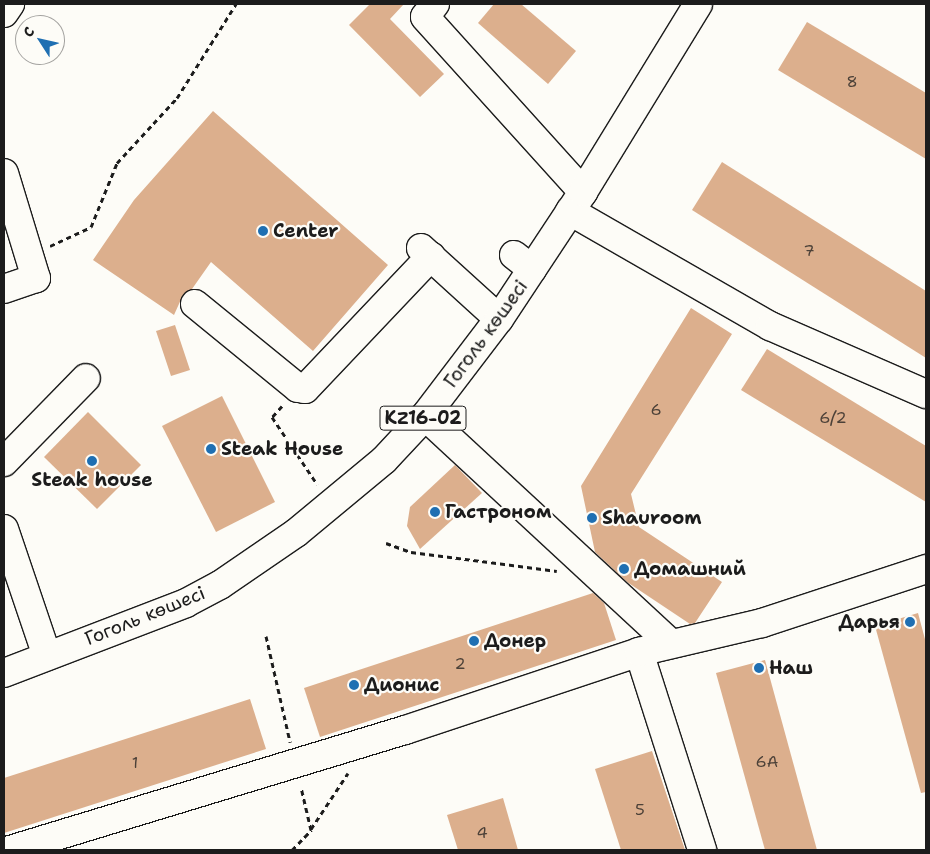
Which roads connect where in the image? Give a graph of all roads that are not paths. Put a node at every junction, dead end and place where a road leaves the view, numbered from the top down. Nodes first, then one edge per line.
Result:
1 (10, 4) edge
2 (435, 4) edge
3 (690, 6) edge
4 (4, 13) edge
5 (4, 174) edge
6 (576, 202) junction
7 (4, 289) edge
8 (195, 304) dead end
9 (499, 318) junction
10 (86, 378) dead end
11 (926, 394) edge
12 (425, 416) junction
13 (4, 462) edge
14 (4, 529) edge
15 (926, 570) edge
16 (671, 644) junction
17 (639, 652) junction
18 (47, 656) junction
19 (4, 673) edge
20 (10, 850) edge
21 (702, 850) edge

1 - 4 main road
2 - 6 main road
3 - 6 main road, Гоголь көшесі / KZ16-02
5 - 7 main road
6 - 9 main road, Гоголь көшесі / KZ16-02
6 - 11 main road
8 - 9 main road
9 - 12 main road, Гоголь көшесі / KZ16-02
10 - 13 main road
12 - 16 main road
12 - 18 main road, Гоголь көшесі / KZ16-02
14 - 18 main road
15 - 16 main road
16 - 17 main road
17 - 20 main road
17 - 21 main road
18 - 19 main road, Гоголь көшесі / KZ16-02

